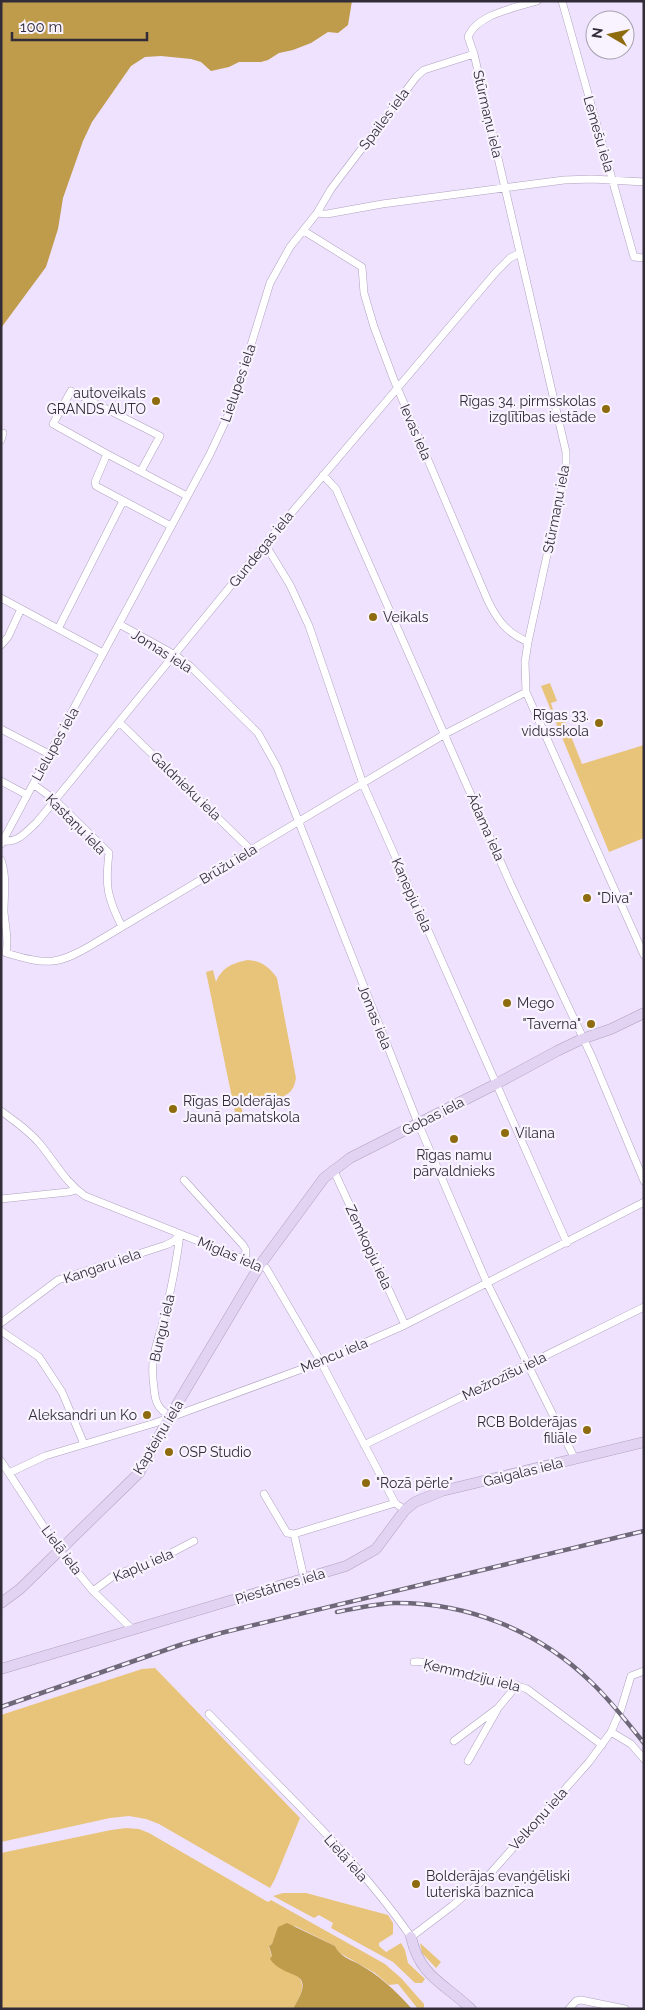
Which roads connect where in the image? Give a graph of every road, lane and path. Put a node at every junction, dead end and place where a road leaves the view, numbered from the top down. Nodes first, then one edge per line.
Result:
1 (537, 1) edge
2 (562, 1) edge
3 (474, 54) junction
4 (612, 179) junction
5 (644, 182) edge
6 (506, 189) junction
7 (317, 213) junction
8 (304, 231) junction
9 (520, 253) junction
10 (644, 258) edge
11 (397, 388) junction
12 (107, 454) junction
13 (141, 471) junction
14 (323, 476) junction
15 (187, 496) junction
16 (123, 501) junction
17 (171, 526) junction
18 (265, 544) junction
19 (1, 598) edge
20 (21, 609) junction
21 (119, 624) junction
22 (58, 629) junction
23 (528, 642) junction
24 (1, 645) edge
25 (103, 653) junction
26 (175, 655) junction
27 (526, 692) junction
28 (119, 722) junction
29 (1, 729) edge
30 (444, 734) junction
31 (49, 754) junction
32 (1, 781) edge
33 (32, 784) junction
34 (363, 784) junction
35 (27, 795) junction
36 (55, 800) junction
37 (297, 822) junction
38 (2, 842) edge
39 (251, 850) junction
40 (1, 860) edge
41 (122, 927) junction
42 (3, 952) edge
43 (644, 955) edge
44 (644, 1012) edge
45 (582, 1039) junction
46 (496, 1084) junction
47 (1, 1111) edge
48 (418, 1123) junction
49 (333, 1169) junction
50 (184, 1180) dead end
51 (644, 1181) edge
52 (76, 1190) junction
53 (1, 1198) edge
54 (644, 1202) edge
55 (180, 1234) junction
56 (567, 1243) junction
57 (246, 1260) junction
58 (260, 1265) junction
59 (487, 1284) junction
60 (644, 1307) edge
61 (1, 1322) edge
62 (405, 1325) junction
63 (1, 1331) edge
64 (321, 1362) junction
65 (527, 1364) junction
66 (170, 1416) junction
67 (644, 1442) edge
68 (84, 1444) junction
69 (364, 1445) junction
70 (575, 1459) junction
71 (1, 1461) edge
72 (9, 1472) junction
73 (264, 1494) dead end
74 (395, 1504) junction
75 (405, 1510) junction
76 (294, 1534) junction
77 (194, 1541) dead end
78 (59, 1550) junction
79 (304, 1578) junction
80 (93, 1591) junction
81 (1, 1603) edge
82 (134, 1630) junction
83 (414, 1662) dead end
84 (1, 1669) edge
85 (644, 1671) edge
86 (517, 1685) junction
87 (498, 1708) junction
88 (209, 1714) dead end
89 (611, 1732) junction
90 (454, 1741) dead end
91 (602, 1744) junction
92 (644, 1759) edge
93 (468, 1761) dead end
94 (411, 1937) junction
95 (471, 2009) edge
96 (569, 2009) edge
97 (625, 2009) edge

1 - 3 street, Stūrmaņu iela
2 - 4 street, Lemešu iela
3 - 6 street, Stūrmaņu iela
3 - 7 street, Spailes iela
4 - 5 street
4 - 6 street
4 - 10 street, Lemešu iela
6 - 7 street
6 - 9 street, Stūrmaņu iela
7 - 8 street, Lielupes iela
8 - 11 street, Ievas iela
8 - 15 street, Lielupes iela
9 - 11 street, Gundegas iela
9 - 23 street, Stūrmaņu iela
11 - 14 street, Gundegas iela
11 - 23 street, Ievas iela
12 - 13 street
12 - 13 street
12 - 16 street
13 - 15 street
14 - 18 street, Gundegas iela
14 - 30 street, Ādama iela
15 - 17 street, Lielupes iela
16 - 17 street
16 - 22 street
17 - 21 street, Lielupes iela
18 - 26 street, Gundegas iela
18 - 34 street, Kaņepju iela
19 - 20 street
20 - 22 street
20 - 24 street
21 - 25 street, Lielupes iela
21 - 26 street, Jomas iela
22 - 25 street
23 - 27 street, Stūrmaņu iela
25 - 31 street, Lielupes iela
26 - 28 street, Gundegas iela
26 - 37 street, Jomas iela
27 - 30 street, Brūžu iela
27 - 43 street, Stūrmaņu iela
28 - 36 street, Gundegas iela
28 - 39 street, Galdnieku iela
29 - 31 street
30 - 34 street, Brūžu iela
30 - 45 street, Ādama iela
31 - 33 street, Lielupes iela
32 - 35 street
33 - 35 street, Lielupes iela
33 - 36 street, Kastaņu iela
34 - 37 street, Brūžu iela
34 - 46 street, Kaņepju iela
35 - 38 street, Lielupes iela
36 - 38 street, Gundegas iela
36 - 41 street, Kastaņu iela
37 - 39 street, Brūžu iela
37 - 48 street, Jomas iela
39 - 41 street, Brūžu iela
40 - 42 street, Brūžu iela
41 - 42 street, Brūžu iela
44 - 45 street, Gobas iela
45 - 46 street, Gobas iela
45 - 51 street, Ādama iela
46 - 48 street, Gobas iela
46 - 56 street, Kaņepju iela
47 - 52 street, Miglas iela
48 - 49 street, Gobas iela
48 - 59 street, Jomas iela
49 - 58 street, Gobas iela
49 - 62 street, Zemkopju iela
50 - 57 street
52 - 53 street
52 - 55 street, Miglas iela
54 - 56 street, Mencu iela
55 - 57 street, Miglas iela
55 - 61 street, Kangaru iela
55 - 66 street, Bungu iela
56 - 59 street, Mencu iela
57 - 58 street, Miglas iela
58 - 64 street, Miglas iela
58 - 66 street, Kapteiņu iela
59 - 62 street, Mencu iela
59 - 65 street, Jomas iela
60 - 65 street, Mežrozīšu iela
62 - 64 street, Mencu iela
63 - 68 street
64 - 66 street, Mencu iela
64 - 69 street, Miglas iela
65 - 69 street, Mežrozīšu iela
65 - 70 street, Jomas iela
66 - 68 street, Mencu iela
66 - 78 street, Kapteiņu iela
67 - 70 street, Gaigalas iela
68 - 72 street, Mencu iela
69 - 74 street, Miglas iela
70 - 75 street, Gaigalas iela
71 - 72 street, Lielā iela
72 - 78 street, Lielā iela
73 - 76 street
74 - 75 street
74 - 76 street
75 - 79 street, Piestātnes iela
76 - 79 street
77 - 80 street, Kapļu iela
78 - 80 street, Lielā iela
78 - 81 street, Kapteiņu iela
79 - 82 street, Piestātnes iela
80 - 82 street, Lielā iela
82 - 84 street, Piestātnes iela
83 - 86 street, Ķemmdziju iela
85 - 89 street, Velkoņu iela
86 - 87 street
86 - 91 street, Ķemmdziju iela
87 - 90 street
87 - 93 street
88 - 94 street, Lielā iela
89 - 91 street, Velkoņu iela
89 - 92 street
91 - 94 street, Velkoņu iela
94 - 95 street, Lielā iela
96 - 97 street

